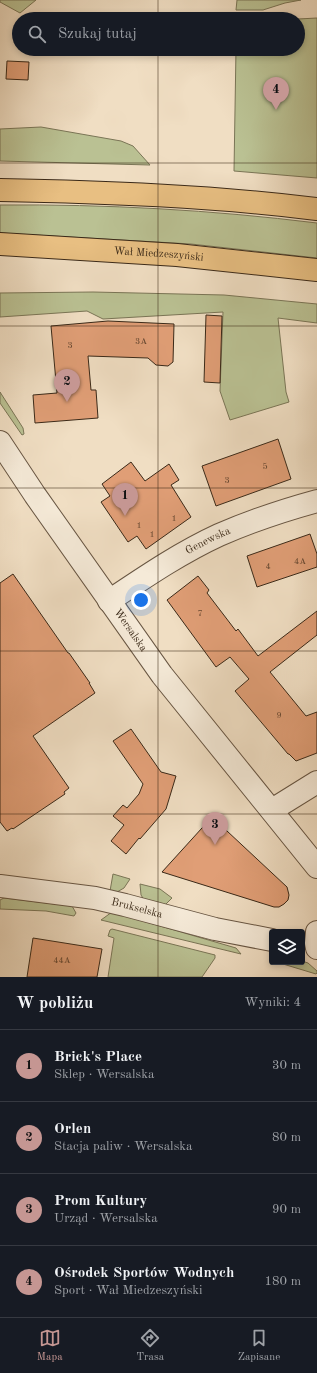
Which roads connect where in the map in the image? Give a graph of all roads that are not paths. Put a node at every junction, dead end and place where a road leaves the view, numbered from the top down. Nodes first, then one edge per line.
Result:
1 (0, 190) edge
2 (317, 209) edge
3 (0, 244) edge
4 (317, 270) edge
5 (0, 442) edge
6 (317, 501) edge
7 (109, 601) junction
8 (317, 782) edge
9 (272, 810) junction
10 (317, 868) edge
11 (0, 886) edge
12 (269, 939) edge

1 - 2 main road
3 - 4 main road, Wał Miedzeszyński
5 - 7 street, Wersalska
6 - 7 street, Genewska
7 - 9 street, Wersalska
8 - 9 street
9 - 10 street, Wersalska
11 - 12 street, Brukselska

